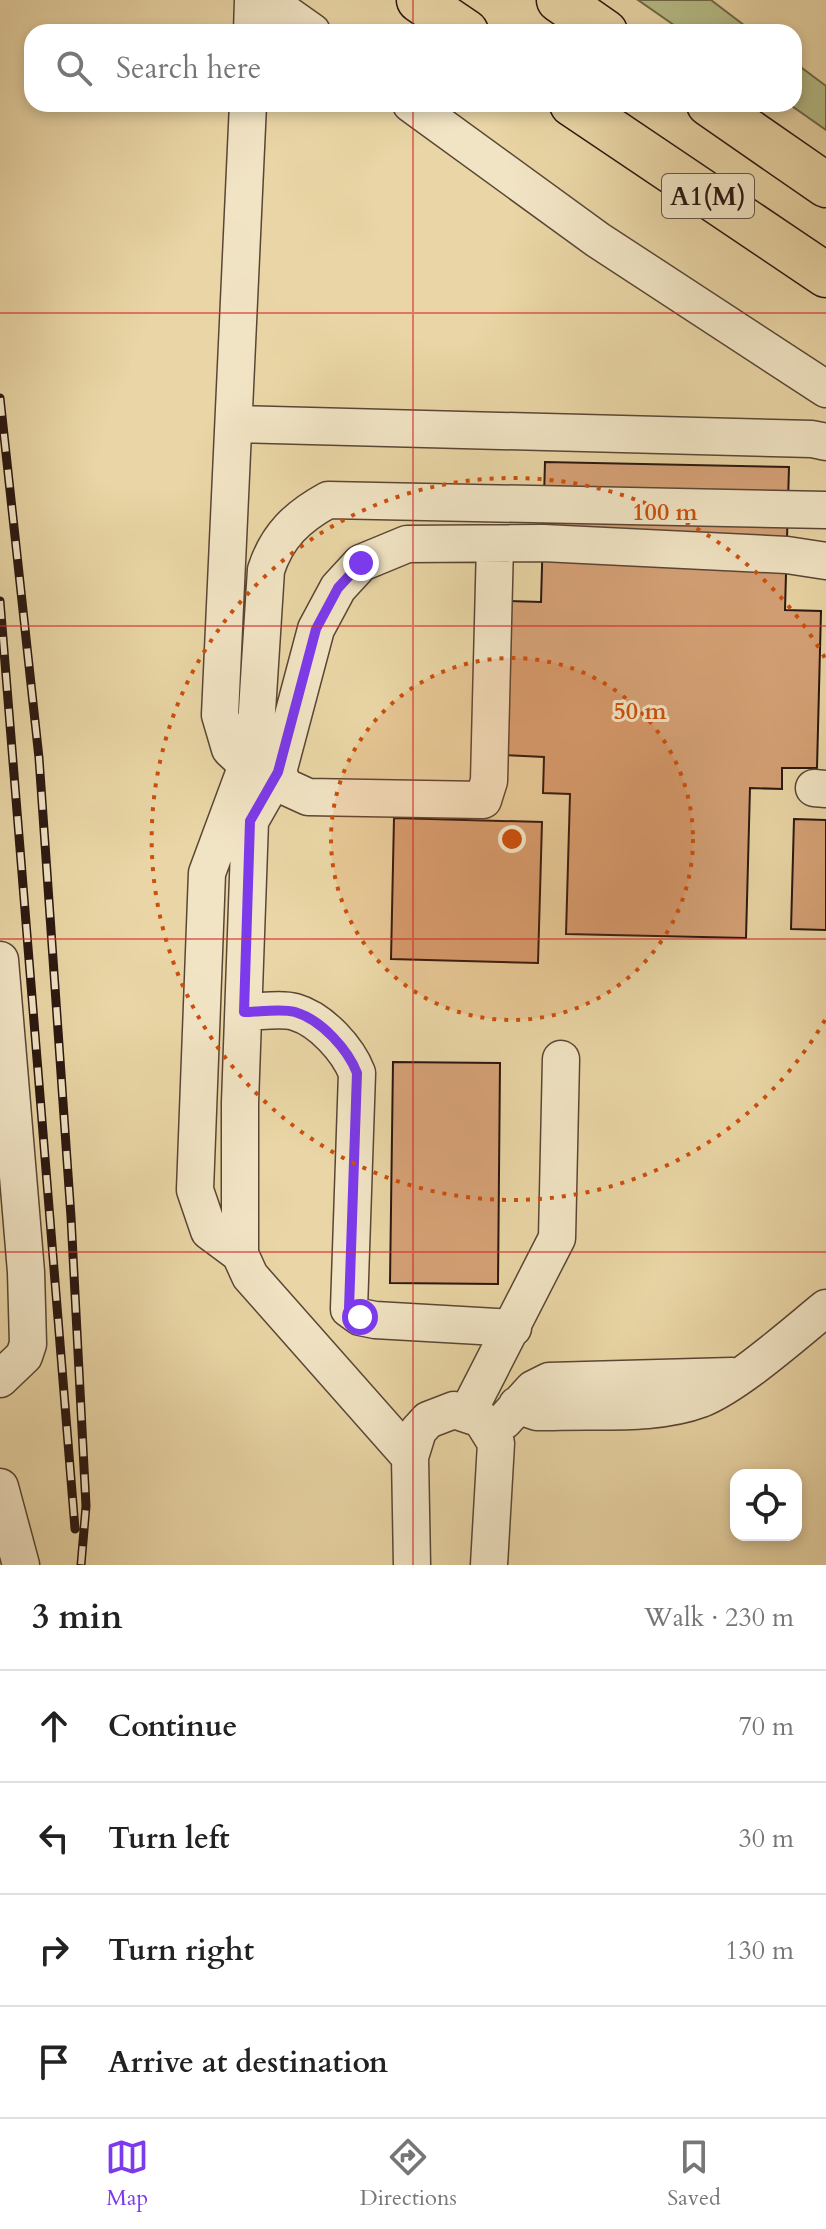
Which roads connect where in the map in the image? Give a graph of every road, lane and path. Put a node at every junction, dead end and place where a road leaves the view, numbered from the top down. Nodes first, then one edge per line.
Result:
1 (253, 0) edge
2 (267, 0) edge
3 (419, 0) edge
4 (559, 0) edge
5 (252, 24) edge
6 (301, 24) edge
7 (454, 24) edge
8 (594, 24) edge
9 (248, 112) edge
10 (422, 112) edge
11 (584, 112) edge
12 (721, 112) edge
13 (826, 185) edge
14 (826, 275) edge
15 (826, 389) edge
16 (234, 424) junction
17 (826, 442) edge
18 (826, 510) edge
19 (495, 544) junction
20 (826, 561) edge
21 (278, 772) junction
22 (0, 960) edge
23 (244, 1012) junction
24 (561, 1059) dead end
25 (240, 1254) junction
26 (826, 1308) edge
27 (513, 1328) junction
28 (0, 1379) edge
29 (486, 1435) junction
30 (410, 1457) junction
31 (0, 1487) edge
32 (21, 1565) edge
33 (412, 1565) edge
34 (489, 1565) edge
35 (503, 1565) edge

1 - 5 lane
2 - 6 lane
3 - 7 highway
4 - 8 highway
9 - 16 lane
10 - 15 lane
11 - 14 highway, A1(M)
12 - 13 highway, A1(M)
16 - 17 lane
16 - 25 lane
18 - 21 lane
19 - 20 lane
19 - 21 lane
19 - 21 lane
21 - 23 lane
22 - 28 lane
23 - 25 lane
23 - 27 lane
24 - 27 lane
25 - 30 lane
26 - 29 lane
27 - 29 lane
29 - 30 lane
29 - 34 lane
29 - 35 lane
30 - 33 lane
31 - 32 lane

